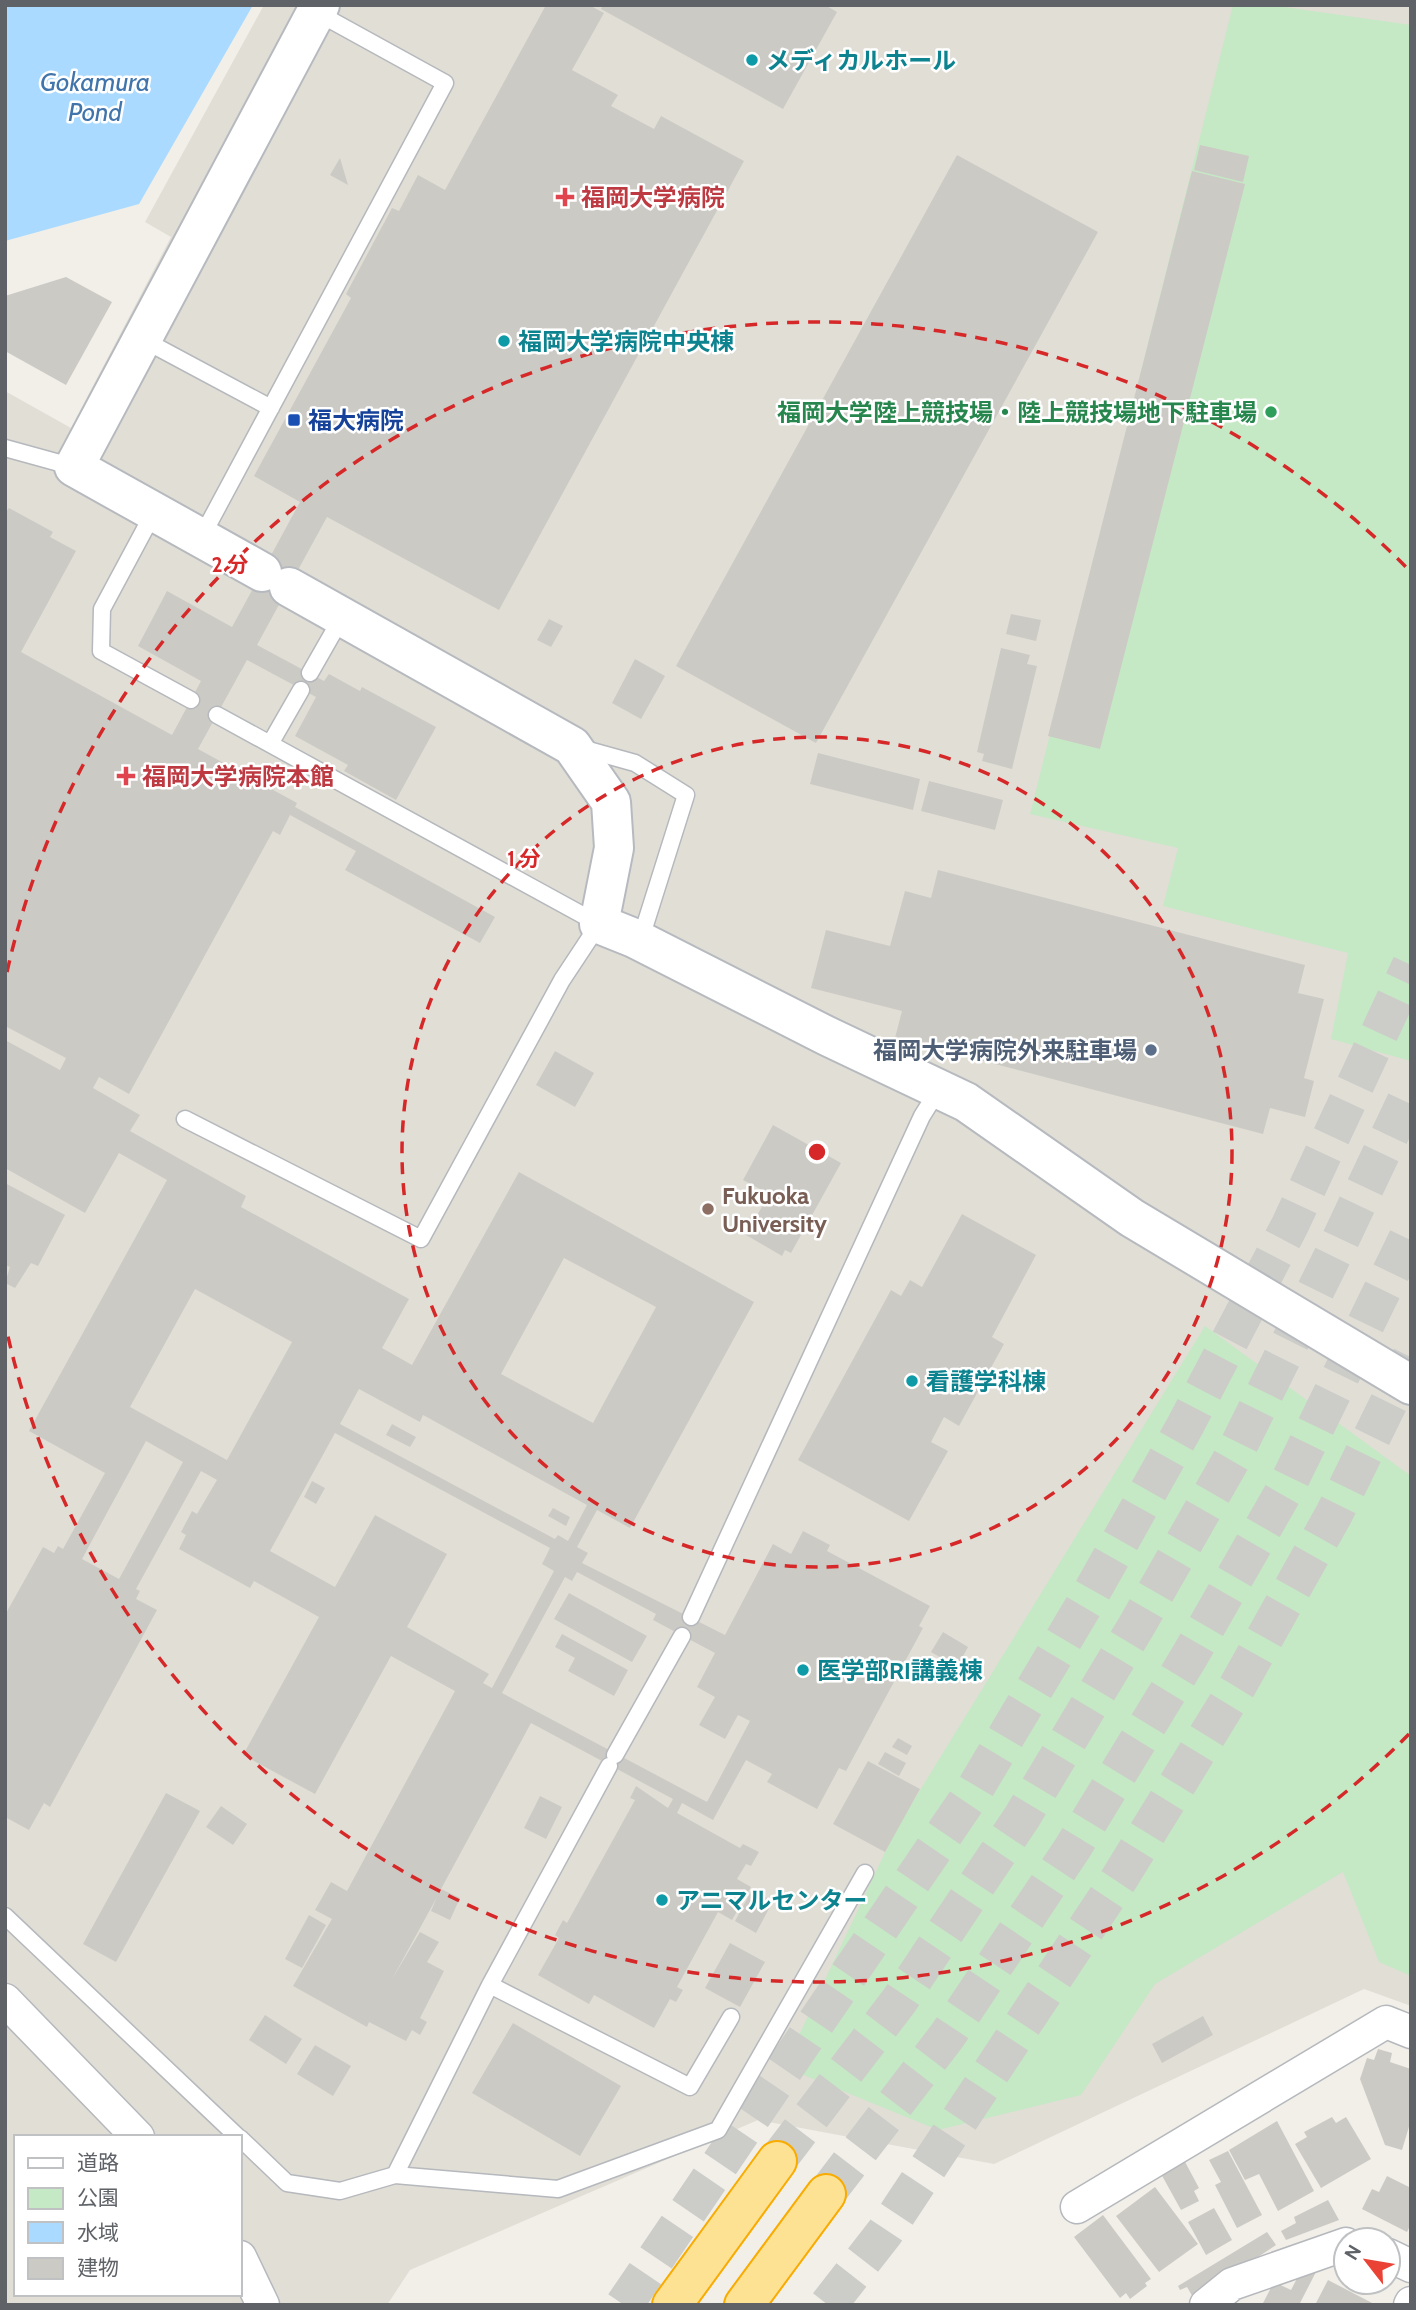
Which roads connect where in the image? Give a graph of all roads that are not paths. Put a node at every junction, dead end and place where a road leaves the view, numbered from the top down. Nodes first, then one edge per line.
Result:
1 (318, 9) edge
2 (142, 339) junction
3 (271, 408) junction
4 (5, 448) edge
5 (74, 467) junction
6 (155, 512) junction
7 (201, 538) junction
8 (342, 617) junction
9 (310, 673) dead end
10 (301, 690) dead end
11 (191, 700) dead end
12 (217, 715) dead end
13 (270, 744) junction
14 (572, 746) junction
15 (599, 924) junction
16 (640, 941) junction
17 (939, 1089) junction
18 (185, 1119) dead end
19 (1411, 1385) edge
20 (691, 1617) dead end
21 (682, 1636) dead end
22 (865, 1873) dead end
23 (5, 1916) edge
24 (490, 1985) junction
25 (5, 2000) edge
26 (731, 2017) dead end
27 (1411, 2032) edge
28 (136, 2135) edge
29 (236, 2135) edge
30 (242, 2141) edge
31 (776, 2161) tunnel mouth
32 (395, 2175) junction
33 (826, 2194) tunnel mouth
34 (1077, 2207) dead end
35 (1332, 2249) edge
36 (242, 2261) edge
37 (263, 2305) edge
38 (672, 2305) edge
39 (744, 2305) edge
40 (1206, 2305) edge

1 - 2 street
1 - 3 lane
2 - 3 lane
2 - 5 street
3 - 7 lane
4 - 5 lane
5 - 6 street
6 - 7 street
6 - 11 lane
7 - 8 street
8 - 9 lane
8 - 14 street
10 - 13 lane
12 - 13 lane
13 - 15 lane
14 - 15 street
14 - 16 lane
15 - 16 street
15 - 18 lane
16 - 17 street
17 - 19 street
17 - 20 lane
21 - 24 lane
22 - 32 lane
23 - 29 lane
24 - 26 lane
24 - 32 lane
25 - 28 street
27 - 34 street
30 - 32 lane
31 - 38 highway
33 - 39 highway
35 - 40 street
36 - 37 street

